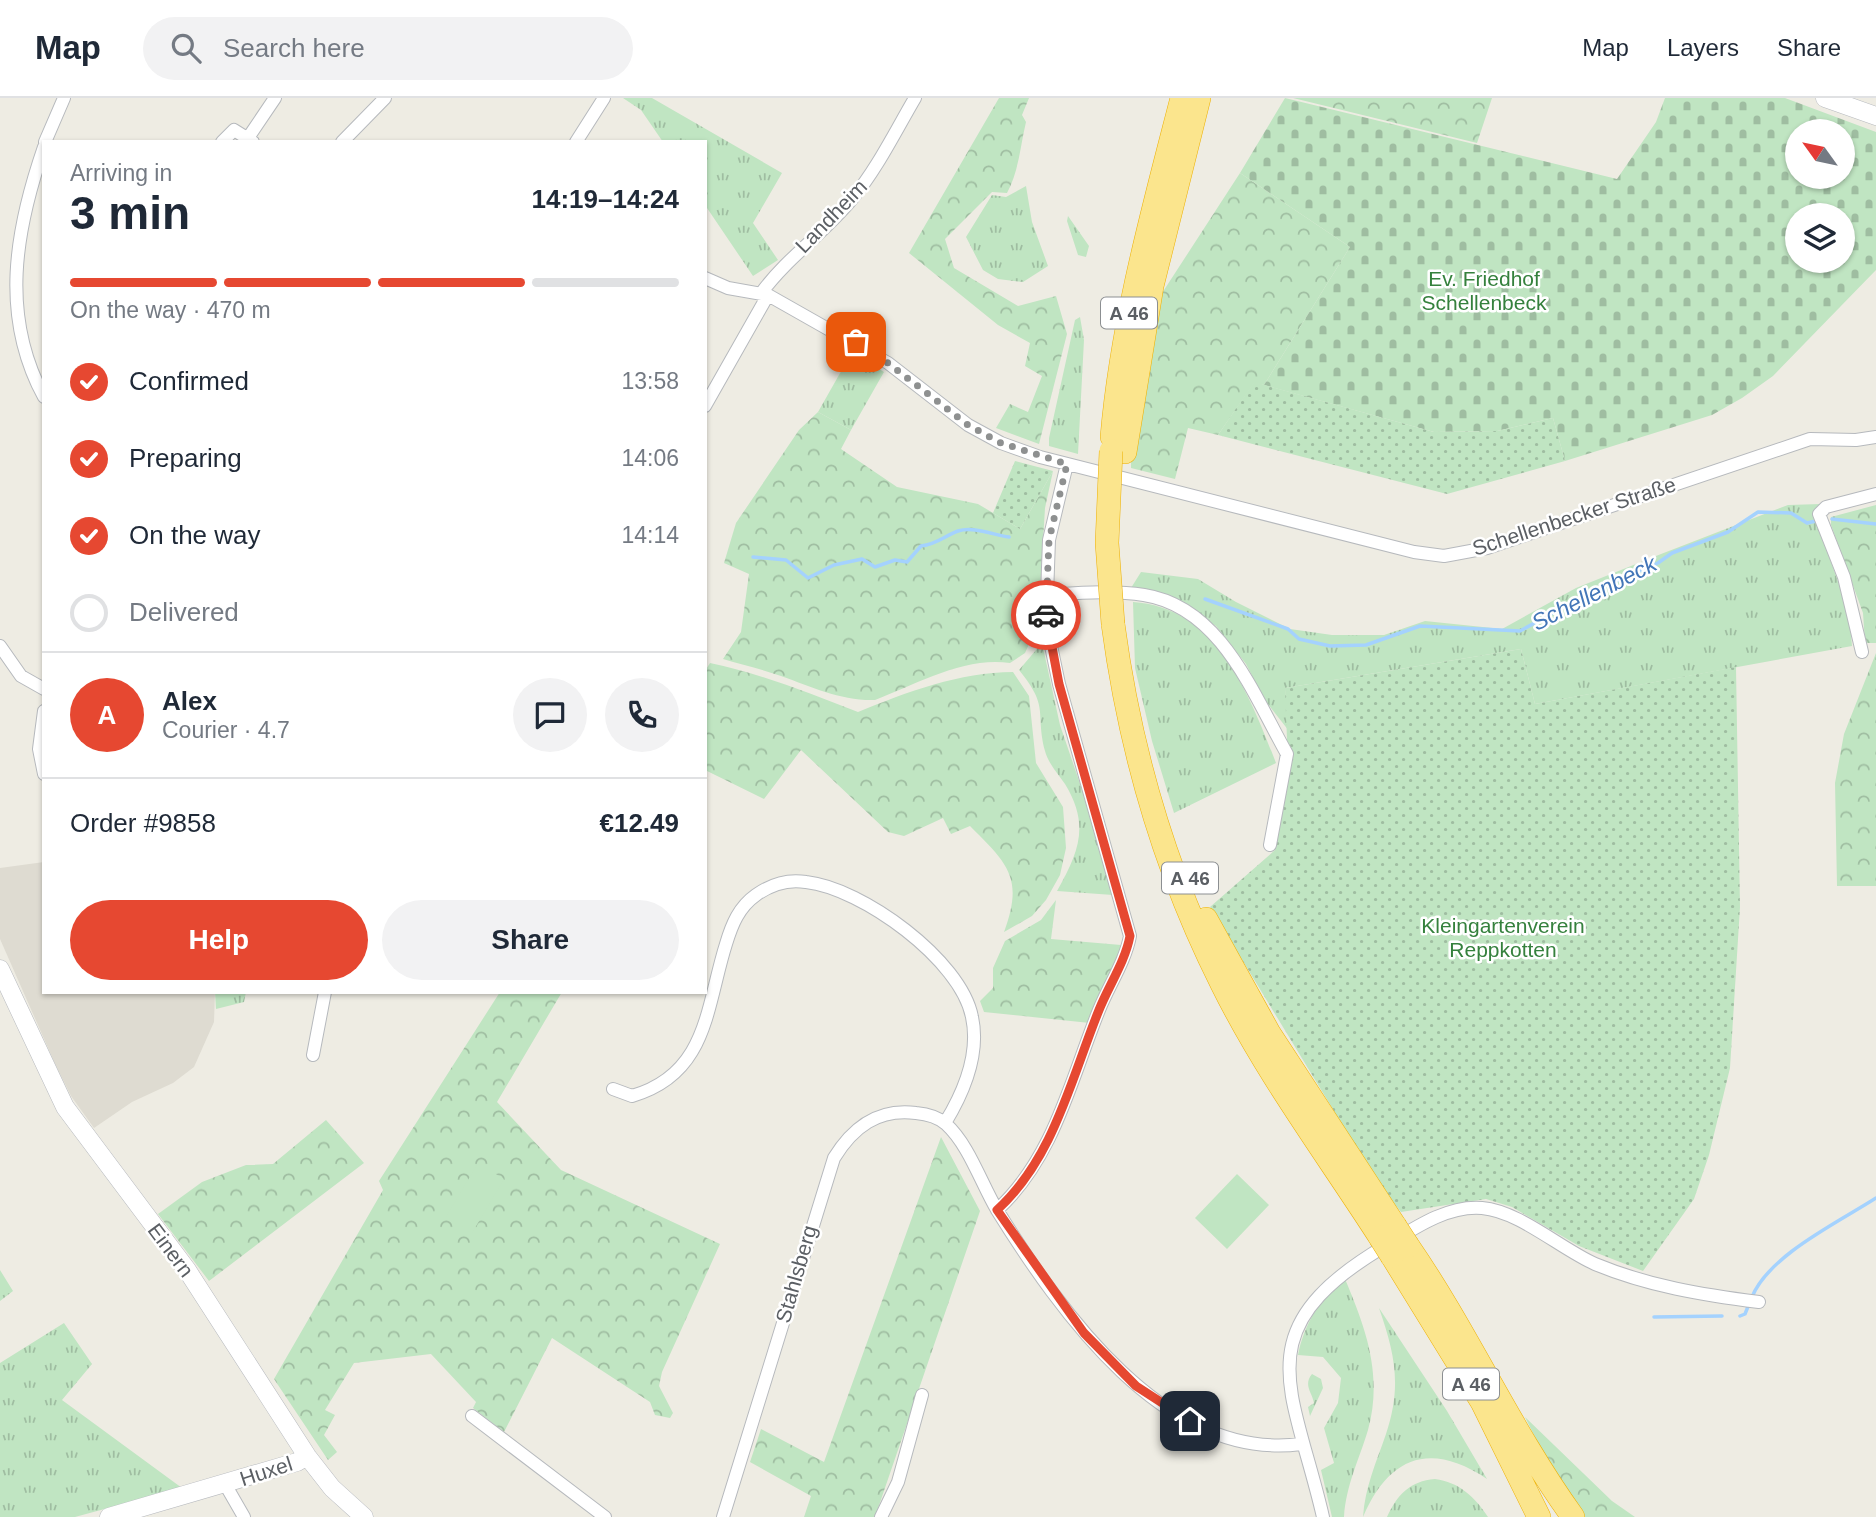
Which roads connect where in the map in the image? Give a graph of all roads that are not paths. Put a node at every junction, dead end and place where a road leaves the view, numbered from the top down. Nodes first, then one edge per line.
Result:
1 (64, 98) edge
2 (275, 98) edge
3 (385, 98) edge
4 (604, 98) edge
5 (915, 98) edge
6 (1182, 98) edge
7 (1199, 98) edge
8 (1825, 98) edge
9 (1867, 108) edge
10 (47, 140) edge
11 (223, 140) edge
12 (251, 140) edge
13 (344, 140) edge
14 (577, 140) edge
15 (42, 155) edge
16 (707, 279) edge
17 (765, 294) junction
18 (42, 393) edge
19 (707, 401) edge
20 (1876, 437) edge
21 (1118, 452) junction
22 (1067, 464) junction
23 (1876, 494) edge
24 (1047, 595) junction
25 (0, 646) edge
26 (1862, 652) dead end
27 (42, 688) edge
28 (42, 726) edge
29 (42, 764) edge
30 (1270, 845) dead end
31 (0, 969) edge
32 (325, 994) edge
33 (313, 1055) dead end
34 (614, 1088) dead end
35 (944, 1123) junction
36 (997, 1210) junction
37 (1400, 1251) junction
38 (1757, 1302) dead end
39 (1496, 1393) junction
40 (922, 1395) dead end
41 (472, 1416) dead end
42 (1301, 1444) junction
43 (307, 1456) junction
44 (225, 1484) junction
45 (108, 1517) edge
46 (244, 1517) edge
47 (364, 1517) edge
48 (605, 1517) edge
49 (723, 1517) edge
50 (881, 1517) edge
51 (1323, 1517) edge
52 (1539, 1517) edge
53 (1554, 1517) edge
54 (1573, 1517) edge

1 - 10 street
2 - 12 street
3 - 13 street
4 - 14 street
5 - 17 street, Landheim
6 - 21 highway, A 46
7 - 21 highway, A 46
8 - 9 main road
11 - 12 street
15 - 18 street
16 - 17 street
17 - 19 street, Landheim
17 - 22 street, Schellenbecker Straße
20 - 22 street, Schellenbecker Straße
21 - 37 highway, A 46, bridge
22 - 24 street
23 - 26 street
24 - 30 street
24 - 36 street
25 - 27 street
28 - 29 street
31 - 43 main road, Einern
32 - 33 street
34 - 35 street
35 - 36 street
35 - 49 street, Stahlsberg
36 - 42 street
37 - 39 highway, A 46
37 - 52 highway, A 46
38 - 42 street
39 - 53 highway, A 46
39 - 54 highway
40 - 50 street
41 - 48 street
42 - 51 street
43 - 44 main road, Huxel
43 - 47 main road, Einern
44 - 45 main road, Huxel
44 - 46 street, Huxel

